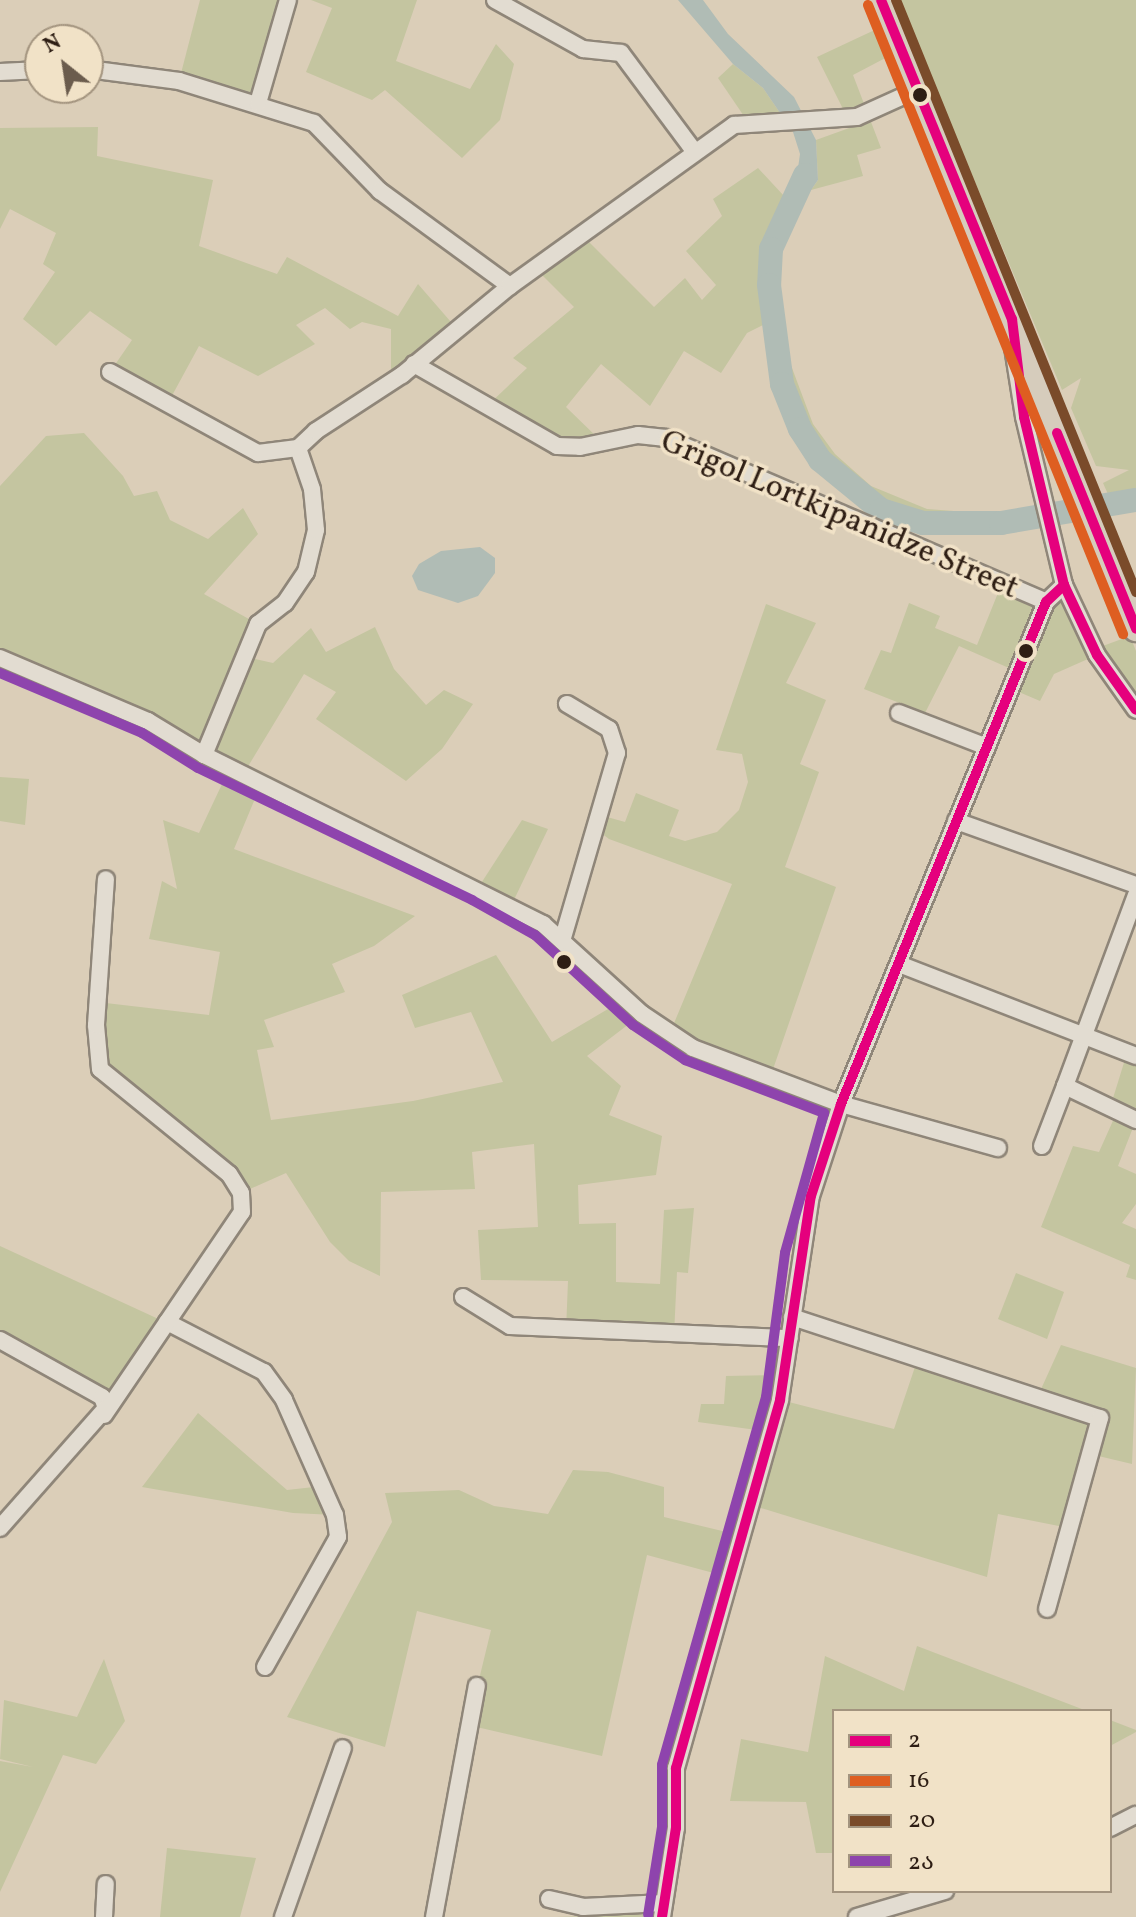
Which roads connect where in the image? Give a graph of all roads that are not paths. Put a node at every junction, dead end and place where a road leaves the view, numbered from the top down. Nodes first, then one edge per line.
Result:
1 (288, 0) edge
2 (495, 0) edge
3 (881, 0) edge
4 (894, 0) edge
5 (24, 71) edge
6 (104, 71) edge
7 (0, 72) edge
8 (919, 89) junction
9 (258, 103) junction
10 (694, 151) junction
11 (510, 286) junction
12 (1012, 319) junction
13 (414, 364) junction
14 (110, 372) dead end
15 (298, 448) junction
16 (1084, 484) junction
17 (1100, 525) junction
18 (1064, 585) junction
19 (1136, 600) edge
20 (1046, 602) junction
21 (1136, 629) edge
22 (0, 658) edge
23 (567, 704) dead end
24 (1136, 710) edge
25 (899, 713) dead end
26 (987, 747) junction
27 (204, 755) junction
28 (956, 821) junction
29 (106, 879) dead end
30 (1136, 885) edge
31 (1136, 895) edge
32 (562, 941) junction
33 (899, 964) junction
34 (1083, 1036) junction
35 (1136, 1056) edge
36 (1065, 1086) junction
37 (841, 1104) junction
38 (1136, 1120) edge
39 (1042, 1146) dead end
40 (998, 1148) dead end
41 (463, 1297) dead end
42 (792, 1317) junction
43 (167, 1322) junction
44 (790, 1338) junction
45 (0, 1340) edge
46 (104, 1415) junction
47 (0, 1528) edge
48 (1047, 1609) dead end
49 (265, 1667) dead end
50 (477, 1686) dead end
51 (343, 1748) dead end
52 (1136, 1815) edge
53 (1112, 1827) edge
54 (106, 1884) dead end
55 (938, 1893) edge
56 (549, 1899) dead end
57 (663, 1910) edge
58 (104, 1917) edge
59 (283, 1917) edge
60 (434, 1917) edge
61 (857, 1917) edge

1 - 9 street
2 - 10 street
3 - 8 highway
4 - 16 highway
5 - 7 street
6 - 9 street
8 - 10 street
8 - 12 highway
9 - 11 street
10 - 11 street
11 - 13 street
12 - 16 highway
12 - 18 street
13 - 15 street
13 - 20 street, Grigol Lortkipanidze Street
14 - 15 street
15 - 27 street
16 - 17 highway
17 - 19 highway
17 - 21 highway
18 - 20 street
18 - 24 street
20 - 26 street
22 - 27 street
23 - 32 street
25 - 26 street
26 - 28 street
27 - 32 street
28 - 30 street
28 - 33 street
29 - 43 street
31 - 34 street
32 - 37 street
33 - 34 street
33 - 37 street
34 - 35 street
34 - 36 street
36 - 38 street
36 - 39 street
37 - 40 street
37 - 42 street
41 - 44 street
42 - 44 street
42 - 48 street
43 - 46 street
43 - 49 street
44 - 57 street
45 - 46 street
46 - 47 street
50 - 60 street
51 - 59 street
52 - 53 street
54 - 58 street
55 - 61 street
56 - 57 street

